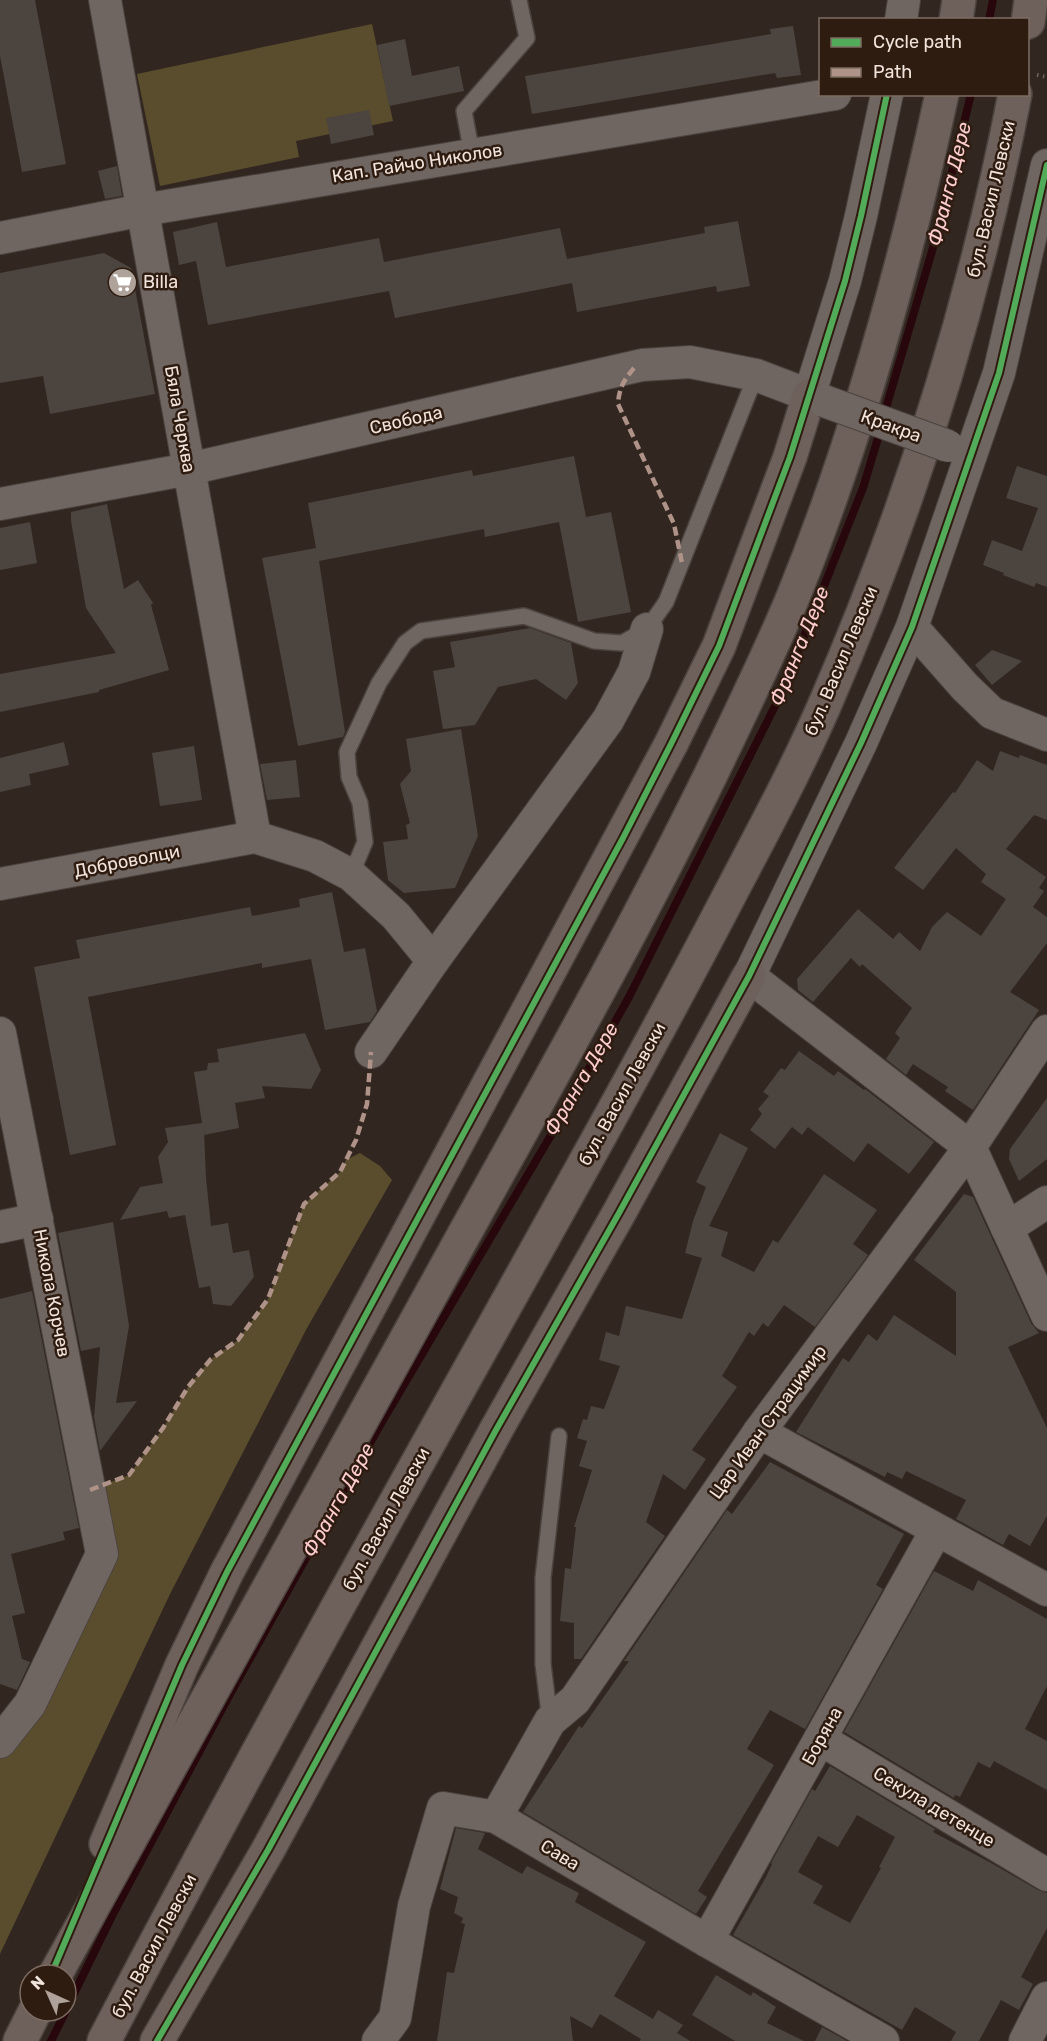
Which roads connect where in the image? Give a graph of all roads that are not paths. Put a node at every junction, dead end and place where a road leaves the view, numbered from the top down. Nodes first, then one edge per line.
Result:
1 (105, 0) edge
2 (519, 0) edge
3 (903, 0) edge
4 (959, 0) edge
5 (1031, 0) edge
6 (900, 18) edge
7 (956, 18) edge
8 (1029, 18) edge
9 (823, 96) edge
10 (887, 96) edge
11 (942, 96) edge
12 (1024, 96) edge
13 (472, 154) junction
14 (1047, 165) edge
15 (143, 210) junction
16 (0, 238) edge
17 (756, 375) junction
18 (817, 398) junction
19 (960, 451) junction
20 (189, 469) junction
21 (0, 504) edge
22 (912, 627) junction
23 (647, 629) junction
24 (1047, 735) edge
25 (255, 837) junction
26 (351, 875) junction
27 (0, 885) edge
28 (433, 961) junction
29 (749, 976) junction
30 (1047, 1031) edge
31 (0, 1034) edge
32 (371, 1052) dead end
33 (970, 1147) junction
34 (1047, 1202) edge
35 (37, 1219) junction
36 (0, 1227) edge
37 (1006, 1228) junction
38 (1047, 1315) edge
39 (759, 1432) junction
40 (560, 1436) dead end
41 (936, 1531) junction
42 (1047, 1590) edge
43 (550, 1721) junction
44 (820, 1739) junction
45 (0, 1742) edge
46 (496, 1817) junction
47 (1047, 1875) edge
48 (707, 1941) junction
49 (56, 1963) edge
50 (62, 1963) edge
51 (1047, 1998) edge
52 (29, 2023) edge
53 (20, 2041) edge
54 (104, 2041) edge
55 (157, 2041) edge
56 (378, 2041) edge
57 (883, 2041) edge
58 (1025, 2041) edge

1 - 15 street, Бяла Черква
2 - 13 lane
3 - 6 street
4 - 7 highway
5 - 8 highway
9 - 13 street, Кап. Райчо Николов
10 - 18 street
11 - 50 highway
12 - 54 highway, бул. Васил Левски
13 - 15 street, Кап. Райчо Николов
14 - 19 street
15 - 16 street, Кап. Райчо Николов
15 - 20 street, Бяла Черква
17 - 18 street, Свобода
17 - 20 street, Свобода
17 - 23 lane
18 - 19 street, Кракра, bridge
18 - 49 highway
19 - 22 street
20 - 21 street, Свобода
20 - 25 street, Бяла Черква
22 - 24 street
22 - 29 street
23 - 26 lane
23 - 28 street
25 - 26 street
25 - 27 street, Доброволци
26 - 28 street
28 - 32 street
29 - 33 street
29 - 55 highway
30 - 33 street, Цар Иван Страцимир
31 - 35 street, Никола Корчев
33 - 37 street
33 - 39 street, Цар Иван Страцимир
34 - 37 street
35 - 36 street
35 - 45 street, Никола Корчев
37 - 38 street
39 - 41 street
39 - 43 street, Цар Иван Страцимир
40 - 43 lane
41 - 42 street
41 - 44 street, Боряна
43 - 46 street, Цар Иван Страцимир
44 - 47 street, Секула детенце
44 - 48 street, Боряна
46 - 48 street, Сава
46 - 56 street, Сава
48 - 57 street, Сава
51 - 58 street
52 - 53 highway

